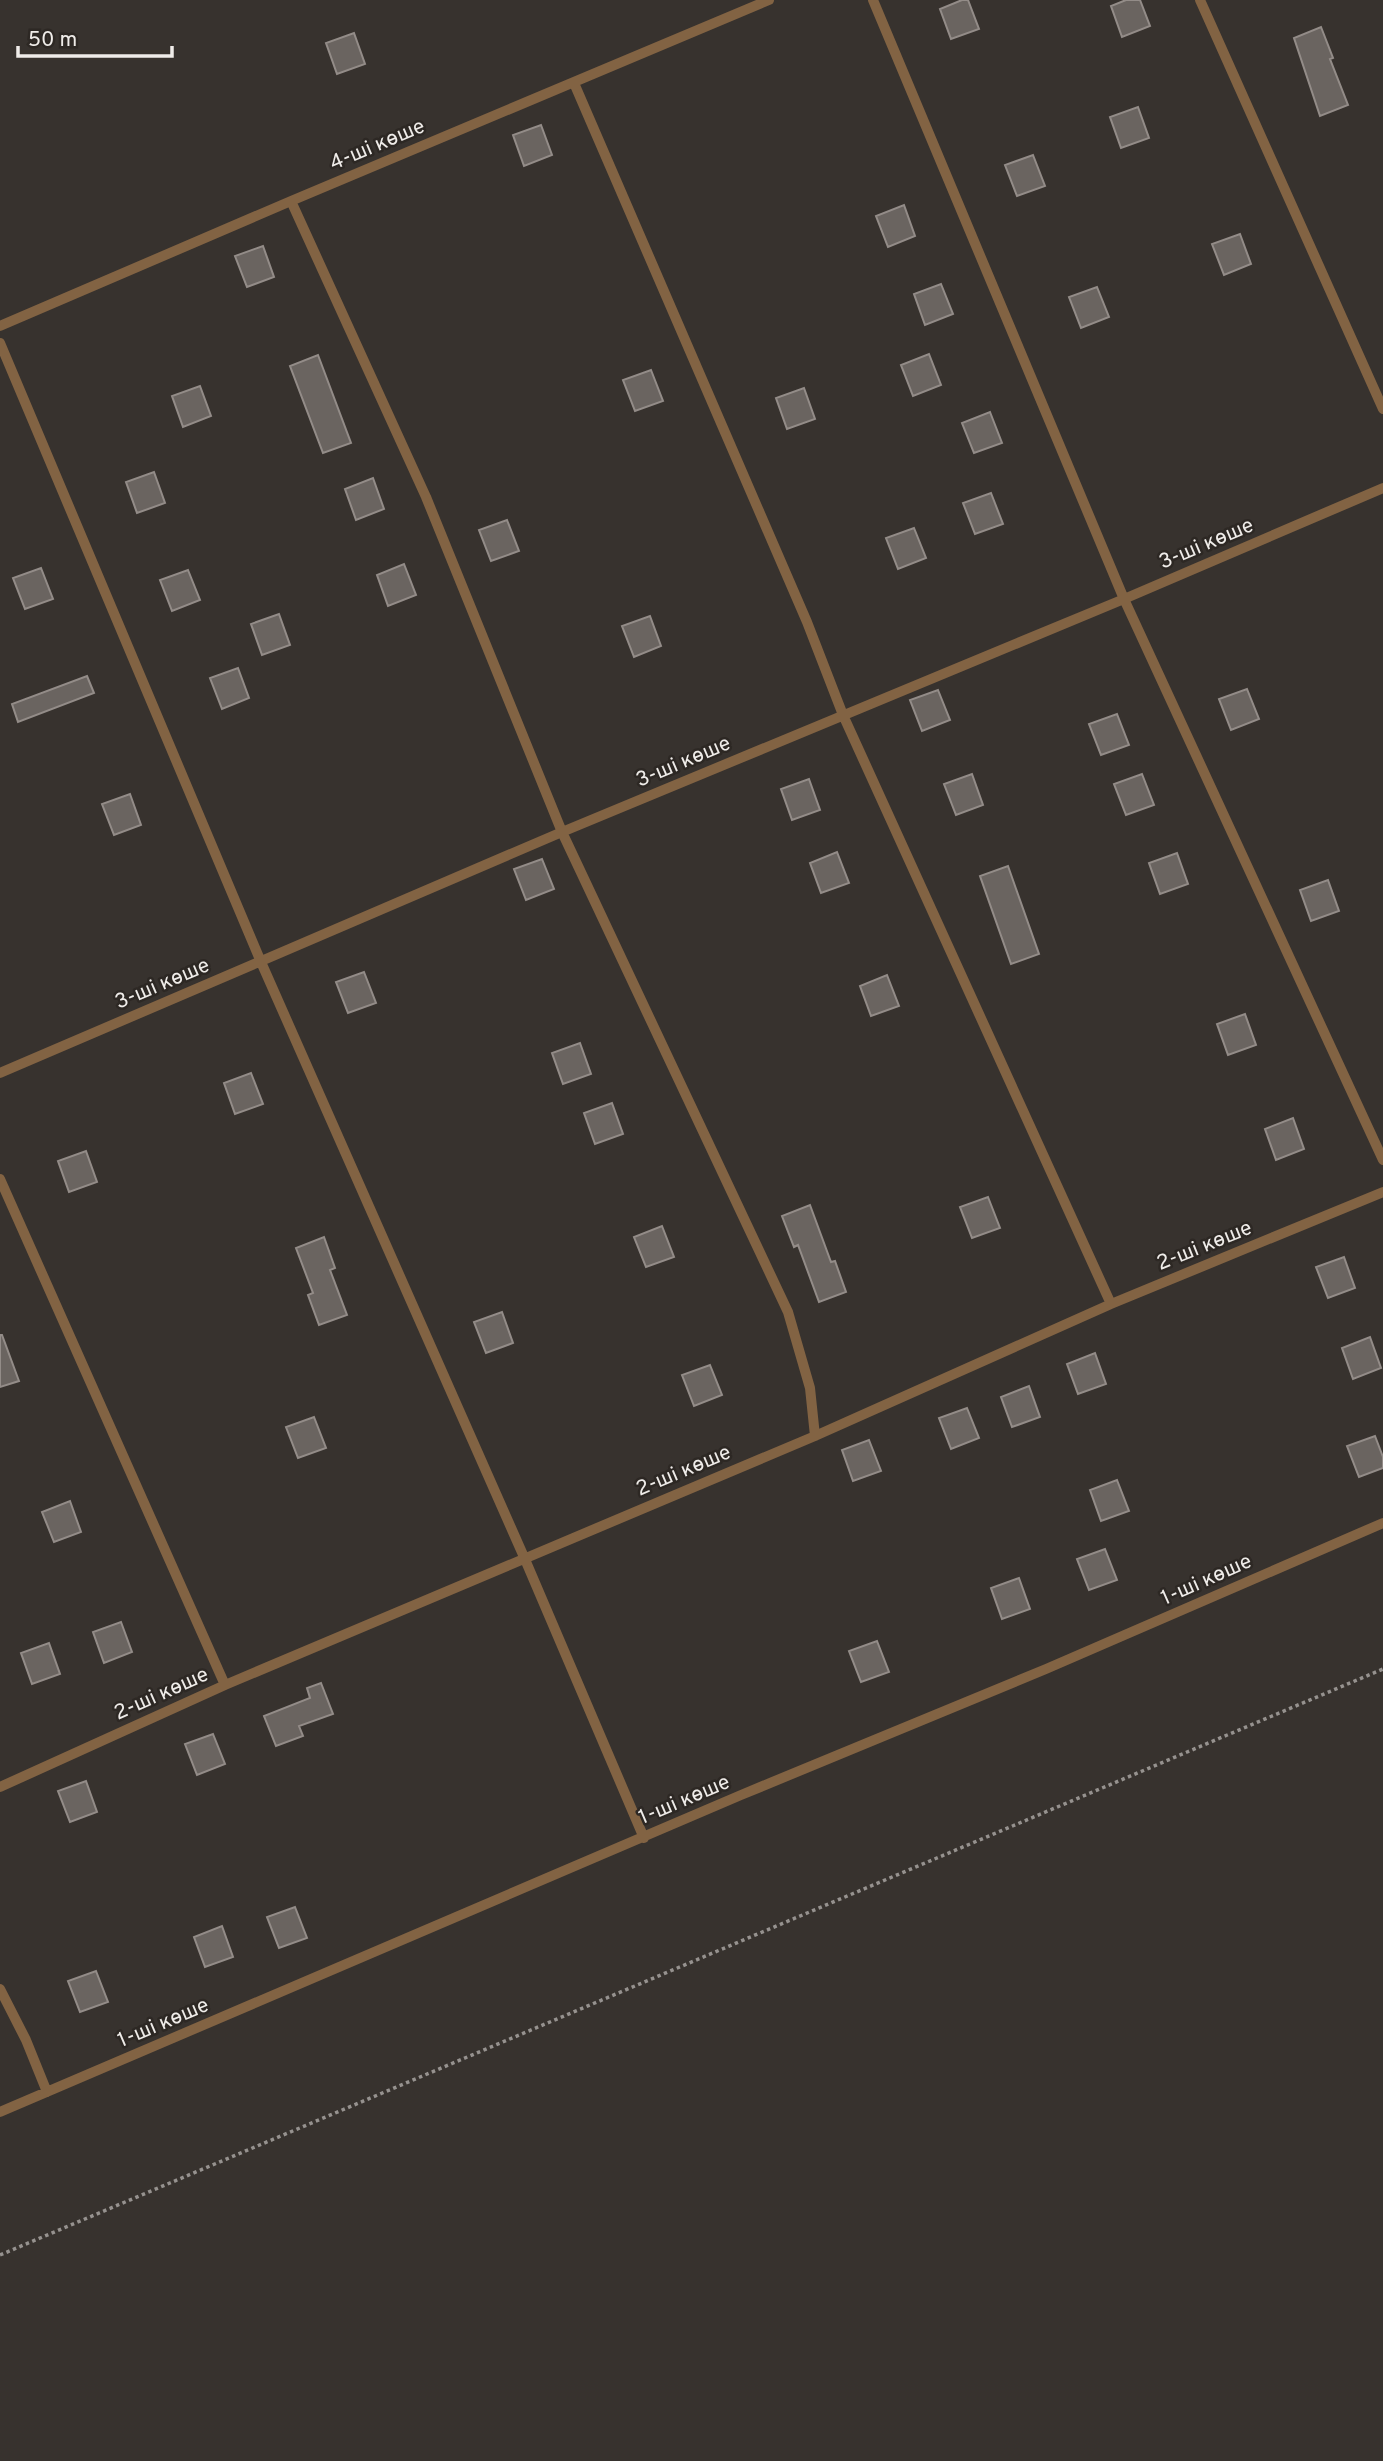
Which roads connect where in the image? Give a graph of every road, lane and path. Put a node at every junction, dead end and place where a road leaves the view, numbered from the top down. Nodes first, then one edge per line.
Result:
1 (769, 0) edge
2 (873, 0) edge
3 (1200, 0) edge
4 (574, 83) junction
5 (291, 201) junction
6 (0, 326) edge
7 (0, 343) edge
8 (1383, 409) edge
9 (1383, 488) edge
10 (1124, 599) junction
11 (843, 715) junction
12 (562, 832) junction
13 (261, 962) junction
14 (0, 1073) edge
15 (1383, 1160) edge
16 (0, 1179) edge
17 (1383, 1192) edge
18 (1111, 1304) junction
19 (815, 1436) junction
20 (1383, 1523) edge
21 (524, 1557) junction
22 (1383, 1669) edge
23 (225, 1685) junction
24 (0, 1787) edge
25 (644, 1838) junction
26 (0, 1989) edge
27 (47, 2092) junction
28 (0, 2112) edge
29 (0, 2255) edge

1 - 4 lane, 4-ші көше
2 - 10 lane
3 - 8 lane
4 - 5 lane, 4-ші көше
4 - 11 lane
5 - 6 lane, 4-ші көше
5 - 12 lane
7 - 13 lane
9 - 10 lane, 3-ші көше
10 - 11 lane, 3-ші көше
10 - 15 lane
11 - 12 lane, 3-ші көше
11 - 18 lane
12 - 13 lane, 3-ші көше
12 - 19 lane
13 - 14 lane, 3-ші көше
13 - 21 lane
16 - 23 lane
17 - 18 lane, 2-ші көше
18 - 19 lane, 2-ші көше
19 - 21 lane, 2-ші көше
20 - 25 lane, 1-ші көше
21 - 23 lane, 2-ші көше
21 - 25 lane
22 - 29 path
23 - 24 lane, 2-ші көше
25 - 27 lane, 1-ші көше
26 - 27 lane
27 - 28 lane, 1-ші көше

